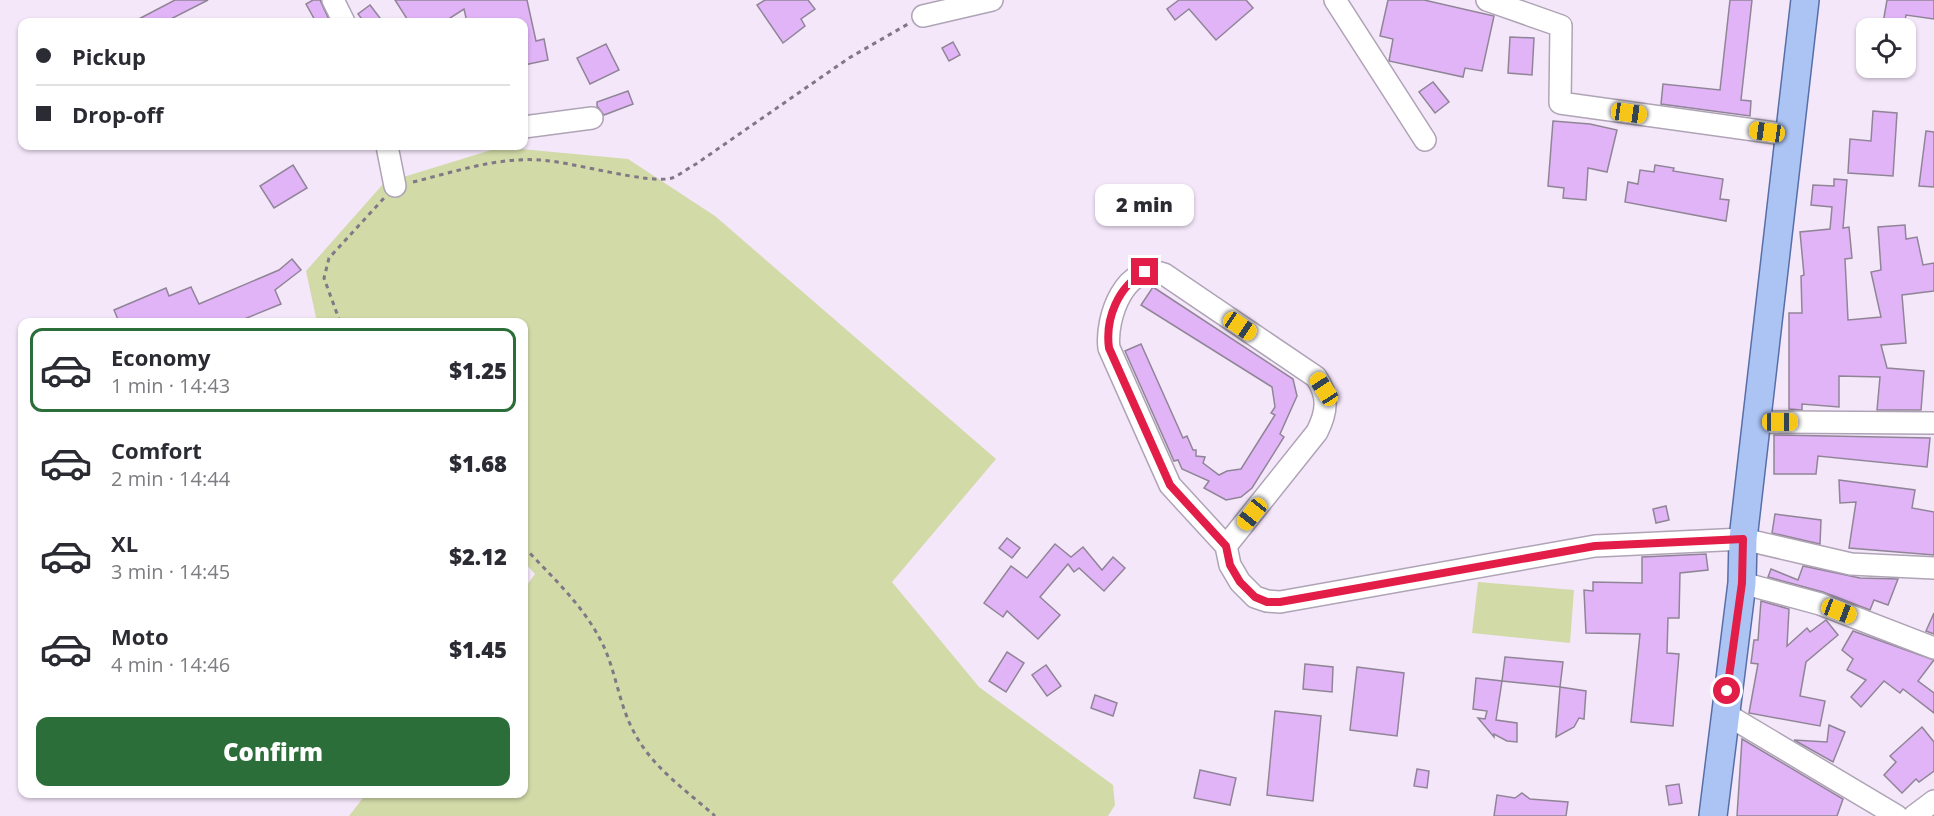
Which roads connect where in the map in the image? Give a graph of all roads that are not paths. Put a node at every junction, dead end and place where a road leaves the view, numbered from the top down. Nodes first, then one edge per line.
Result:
1 (333, 0) edge
2 (992, 0) edge
3 (1335, 0) edge
4 (1486, 0) edge
5 (1805, 0) edge
6 (1509, 4) edge
7 (923, 16) road end
8 (342, 18) edge
9 (592, 118) dead end
10 (528, 126) edge
11 (1790, 135) junction
12 (1425, 140) dead end
13 (388, 150) edge
14 (395, 186) road end
15 (1757, 422) junction
16 (1934, 423) edge
17 (1743, 539) junction
18 (1226, 546) junction
19 (1934, 568) edge
20 (1742, 583) junction
21 (1934, 648) edge
22 (1724, 713) junction
23 (1934, 801) edge
24 (1713, 816) edge
25 (1897, 816) edge
26 (1914, 816) edge

1 - 8 street
2 - 7 street
3 - 12 street
4 - 6 street
5 - 11 main road
6 - 11 street
9 - 10 street
11 - 15 main road
13 - 14 street
15 - 16 street
15 - 17 main road
17 - 18 street
17 - 19 street
17 - 20 main road
18 - 18 street
20 - 21 street
20 - 22 main road
22 - 24 main road
22 - 25 street
23 - 26 street

